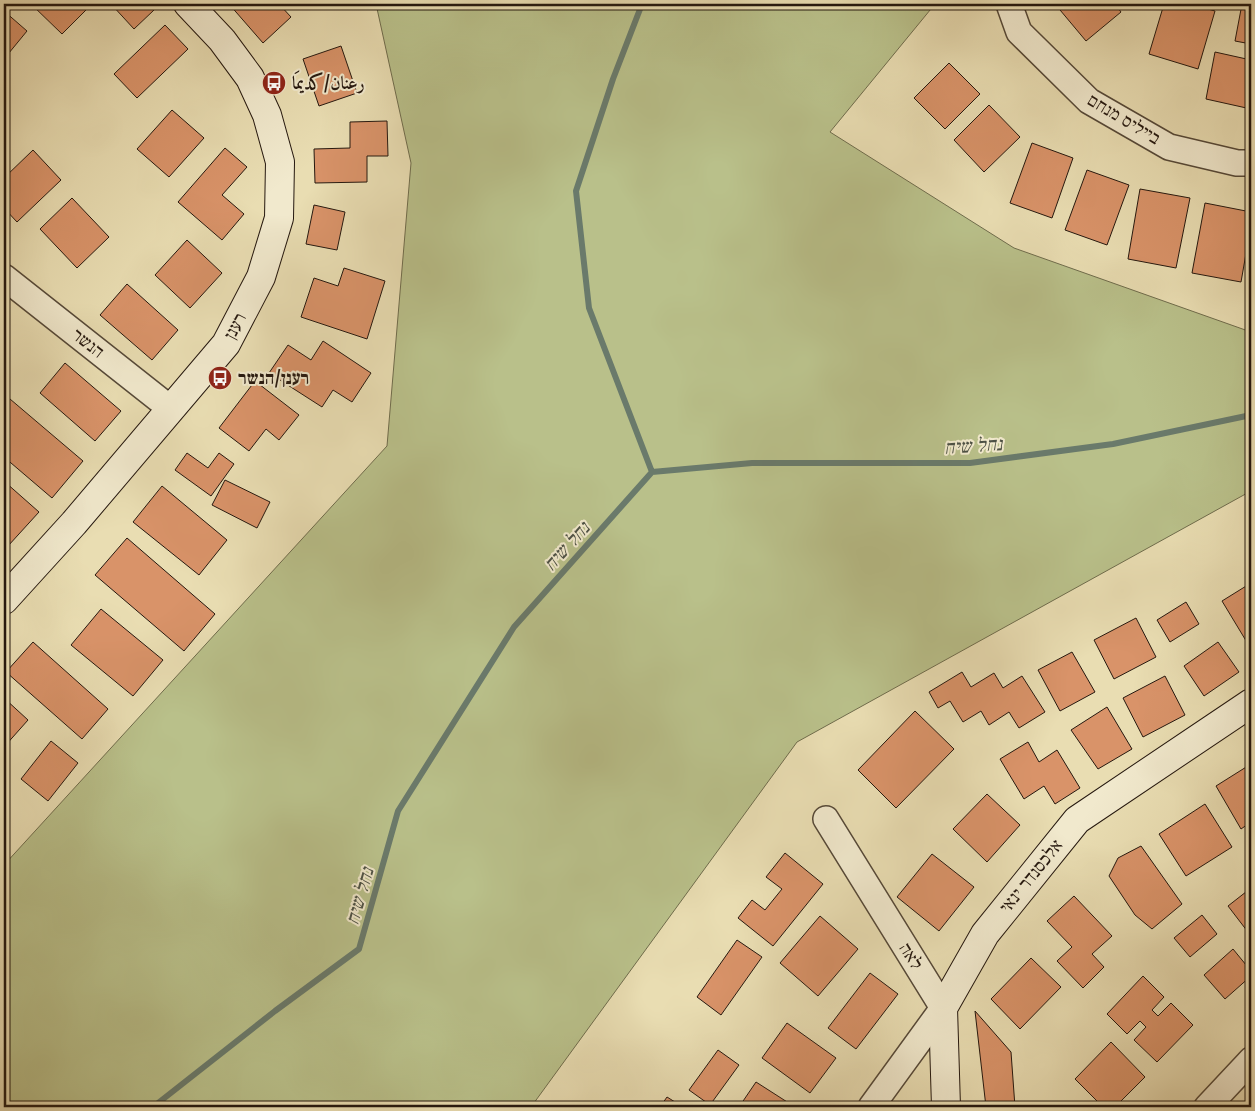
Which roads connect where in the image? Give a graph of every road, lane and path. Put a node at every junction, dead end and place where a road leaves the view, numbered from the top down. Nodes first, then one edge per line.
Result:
1 (188, 4) edge
2 (1009, 4) edge
3 (1251, 162) edge
4 (4, 276) edge
5 (171, 409) junction
6 (4, 600) edge
7 (1251, 703) edge
8 (826, 818) dead end
9 (943, 1008) junction
10 (1251, 1060) edge
11 (871, 1107) edge
12 (946, 1107) edge
13 (1207, 1107) edge

1 - 5 street, רענן
2 - 3 street, בייליס מנחם
4 - 5 street, הנשר
5 - 6 street, רענן
7 - 9 street, אלכסנדר ינאי
8 - 9 street, לאה
9 - 11 street, אלכסנדר ינאי
9 - 12 street, לאה
10 - 13 street

